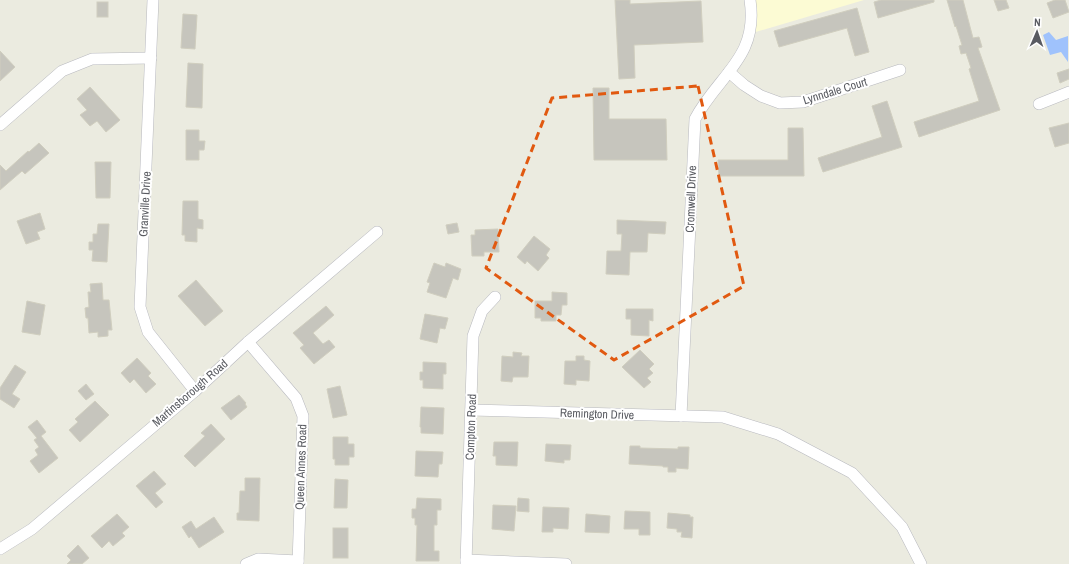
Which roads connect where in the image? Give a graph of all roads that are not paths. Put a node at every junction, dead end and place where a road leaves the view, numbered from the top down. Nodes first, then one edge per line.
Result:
1 (153, 0) edge
2 (750, 0) edge
3 (151, 58) junction
4 (900, 70) dead end
5 (729, 72) junction
6 (1069, 92) edge
7 (1039, 104) dead end
8 (0, 125) edge
9 (377, 232) dead end
10 (495, 297) dead end
11 (248, 342) junction
12 (195, 391) junction
13 (471, 410) junction
14 (681, 416) junction
15 (0, 549) edge
16 (298, 562) edge
17 (466, 562) edge
18 (246, 564) edge
19 (566, 564) edge
20 (921, 564) edge

1 - 3 street, Granville Drive
2 - 5 street, Cromwell Drive
3 - 8 street
3 - 12 street, Granville Drive
4 - 5 street, Lynndale Court
5 - 14 street, Cromwell Drive
6 - 7 street
9 - 11 street, Martinsborough Road
10 - 13 street, Compton Road
11 - 12 street, Martinsborough Road
11 - 16 street, Queen Annes Road
12 - 15 street, Martinsborough Road
13 - 14 street, Remington Drive
13 - 17 street, Compton Road
14 - 20 street, Remington Drive
16 - 18 street
17 - 19 street

